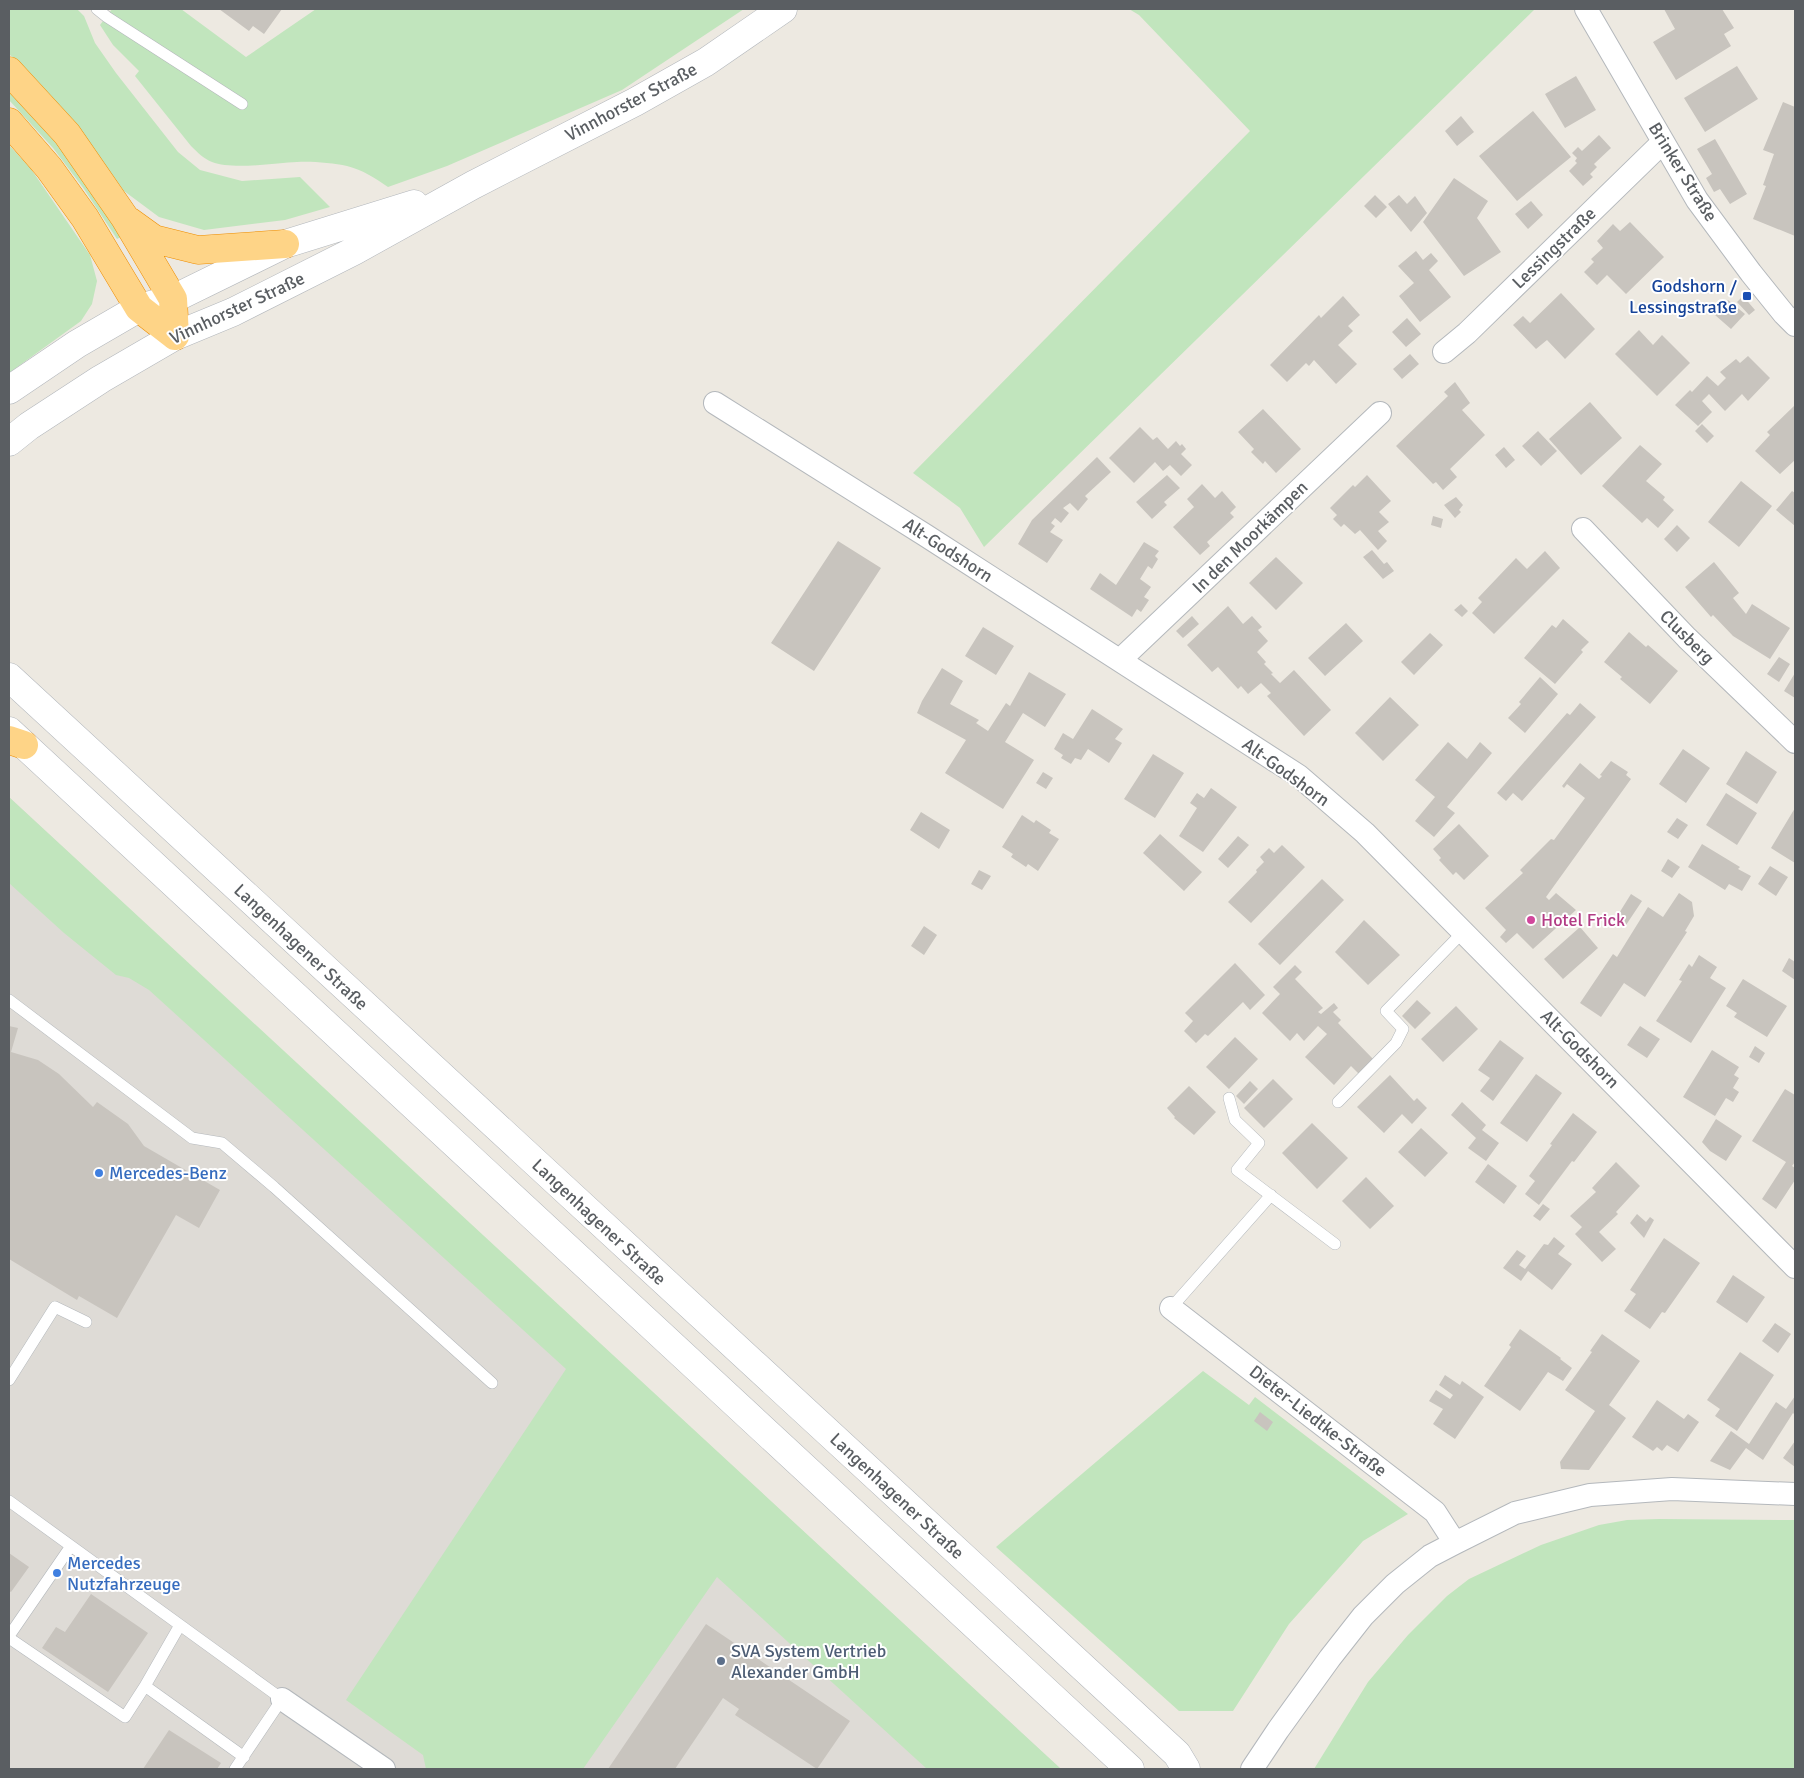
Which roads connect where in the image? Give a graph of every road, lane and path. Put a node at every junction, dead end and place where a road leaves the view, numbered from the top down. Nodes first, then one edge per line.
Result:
1 (97, 9) edge
2 (783, 9) edge
3 (1586, 9) edge
4 (9, 72) edge
5 (242, 104) dead end
6 (9, 122) edge
7 (1663, 142) junction
8 (473, 185) junction
9 (125, 218) junction
10 (285, 244) junction
11 (173, 299) junction
12 (139, 308) junction
13 (1795, 325) edge
14 (175, 336) junction
15 (1444, 352) dead end
16 (9, 390) edge
17 (715, 403) dead end
18 (1380, 413) dead end
19 (9, 442) edge
20 (1583, 529) dead end
21 (9, 656) edge
22 (1120, 660) junction
23 (9, 677) edge
24 (56, 721) junction
25 (14, 738) edge
26 (1795, 742) edge
27 (1463, 932) junction
28 (9, 1000) edge
29 (1230, 1098) dead end
30 (1338, 1102) dead end
31 (1271, 1195) junction
32 (1335, 1244) dead end
33 (1795, 1266) edge
34 (1171, 1308) joint
35 (86, 1322) dead end
36 (9, 1380) edge
37 (492, 1383) dead end
38 (1795, 1494) edge
39 (9, 1500) edge
40 (1455, 1542) junction
41 (71, 1546) junction
42 (180, 1625) junction
43 (9, 1637) edge
44 (144, 1686) junction
45 (282, 1699) junction
46 (244, 1757) junction
47 (236, 1769) edge
48 (384, 1769) edge
49 (1130, 1769) edge
50 (1186, 1769) edge
51 (1252, 1769) edge

1 - 5 lane
2 - 8 main road, Vinnhorster Straße
3 - 7 street, Brinker Straße
4 - 9 highway
6 - 12 highway
7 - 13 street, Brinker Straße
7 - 15 street, Lessingstraße
8 - 10 main road, Vinnhorster Straße
8 - 14 main road, Vinnhorster Straße
9 - 10 highway
9 - 11 highway
10 - 11 main road, Vinnhorster Straße
11 - 12 main road, Vinnhorster Straße
11 - 14 highway
12 - 14 highway
12 - 16 main road, Vinnhorster Straße
14 - 19 main road, Vinnhorster Straße
17 - 22 street, Alt-Godshorn
18 - 22 street, In den Moorkämpen
20 - 26 street, Clusberg
21 - 24 main road
22 - 27 street, Alt-Godshorn
23 - 24 main road, Langenhagener Straße
24 - 50 main road, Langenhagener Straße
25 - 49 main road
27 - 30 lane
27 - 33 street, Alt-Godshorn
28 - 37 lane
29 - 31 lane
31 - 32 lane
31 - 34 lane
34 - 40 street, Dieter-Liedtke-Straße
35 - 36 lane
38 - 40 street
39 - 41 lane
40 - 51 street
41 - 42 lane
41 - 43 lane
42 - 44 lane
42 - 45 lane
43 - 44 lane
44 - 46 lane
45 - 46 lane
45 - 48 street
46 - 47 lane

